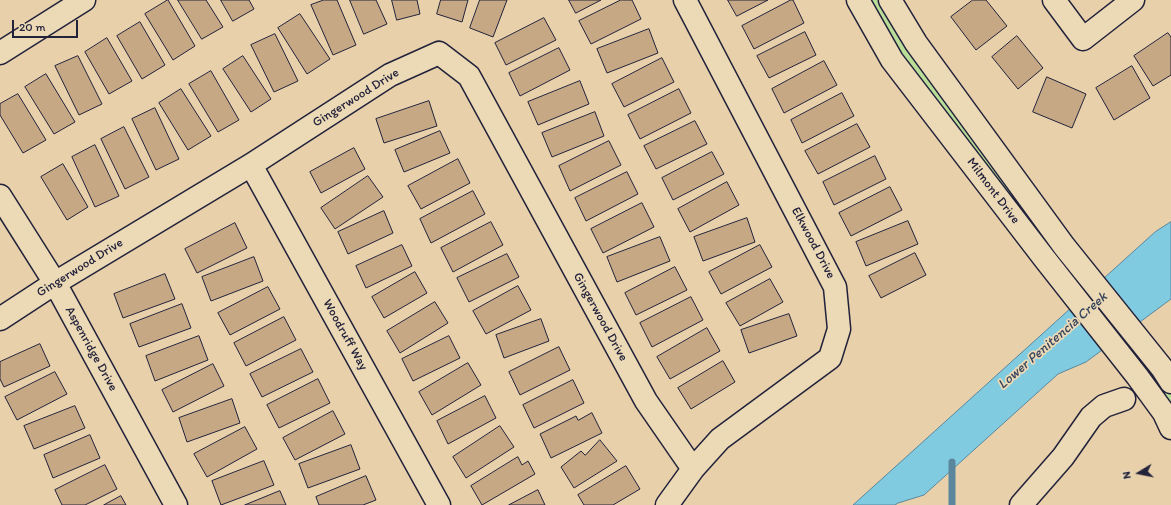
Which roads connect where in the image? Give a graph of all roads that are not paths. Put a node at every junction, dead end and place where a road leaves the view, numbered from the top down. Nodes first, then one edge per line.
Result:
1 (84, 0) edge
2 (685, 0) edge
3 (858, 0) edge
4 (890, 0) edge
5 (1054, 0) edge
6 (1133, 0) edge
7 (0, 53) edge
8 (251, 165) junction
9 (0, 196) edge
10 (55, 283) junction
11 (0, 319) edge
12 (1171, 382) edge
13 (1124, 399) dead end
14 (1171, 428) edge
15 (693, 469) junction
16 (176, 505) edge
17 (439, 505) edge
18 (666, 505) edge
19 (1021, 505) edge

1 - 7 street
2 - 15 street, Elkwood Drive
3 - 14 street, Milmont Drive
4 - 12 street, Milmont Drive
5 - 6 street
8 - 10 street, Gingerwood Drive
8 - 15 street, Gingerwood Drive
8 - 17 street, Woodruff Way
9 - 10 street, Aspenridge Drive
10 - 11 street, Gingerwood Drive
10 - 16 street, Aspenridge Drive
13 - 19 street
15 - 18 street, Elkwood Drive

